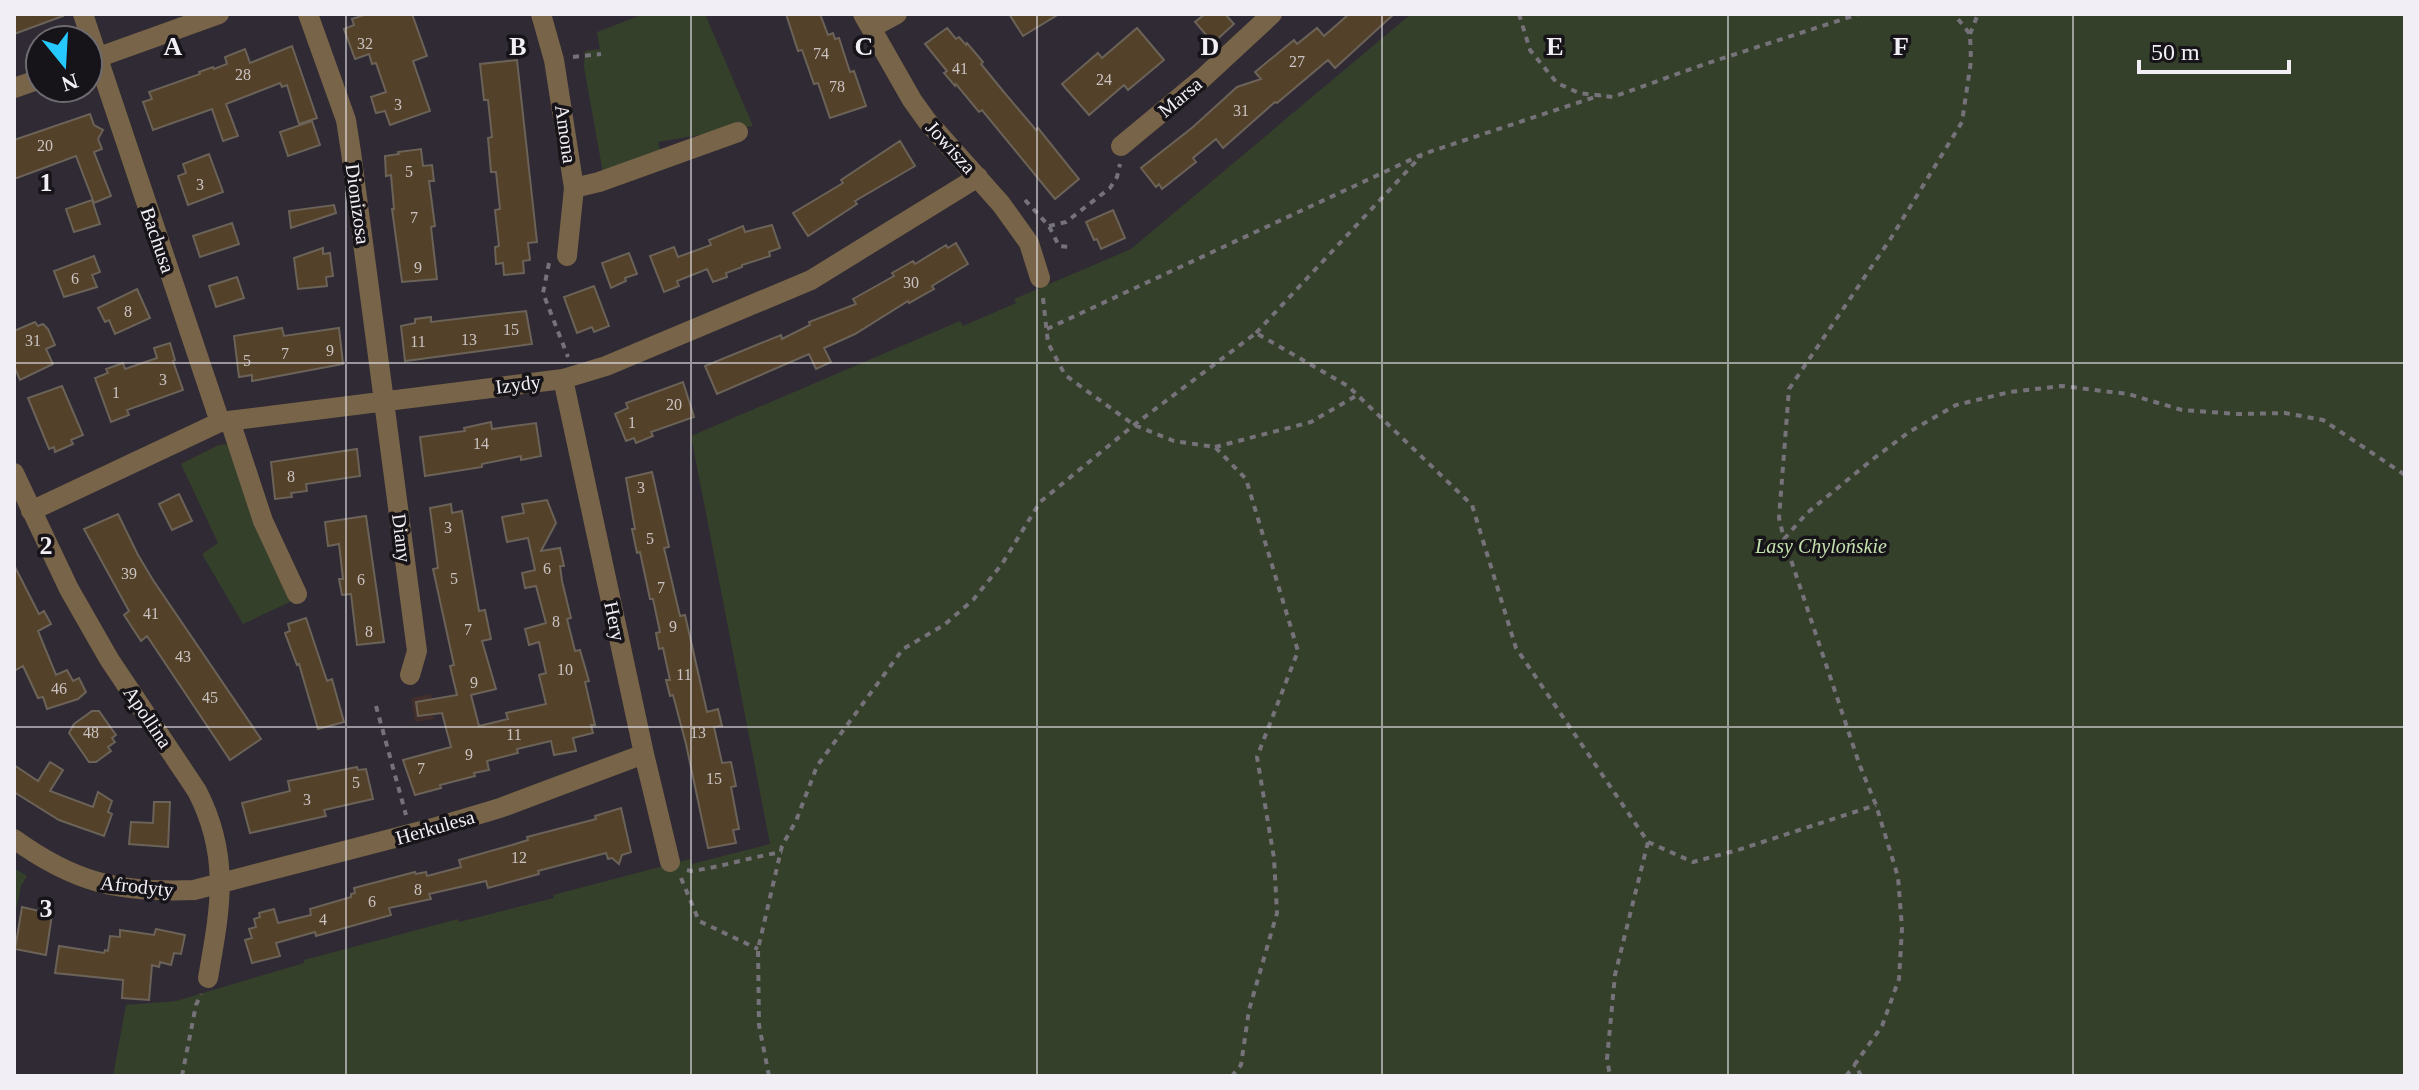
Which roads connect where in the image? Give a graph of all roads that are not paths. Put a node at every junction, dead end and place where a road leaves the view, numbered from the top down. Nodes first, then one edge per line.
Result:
1 (219, 14) edge
2 (308, 14) edge
3 (541, 14) edge
4 (897, 14) edge
5 (1272, 14) edge
6 (867, 21) edge
7 (104, 56) edge
8 (104, 93) edge
9 (738, 132) dead end
10 (1121, 146) road end
11 (978, 177) junction
12 (574, 188) junction
13 (567, 256) road end
14 (1040, 278) road end
15 (566, 369) junction
16 (385, 401) junction
17 (225, 422) junction
18 (14, 473) edge
19 (31, 511) junction
20 (297, 594) dead end
21 (410, 675) dead end
22 (644, 754) junction
23 (14, 839) edge
24 (673, 863) road end
25 (221, 883) junction
26 (208, 978) road end

1 - 7 street
2 - 16 street, Dionizosa
3 - 12 street, Amona
4 - 6 street
5 - 10 street, Marsa
6 - 11 street, Jowisza
8 - 17 street, Bachusa
9 - 12 street
11 - 14 street, Jowisza
11 - 15 street, Izydy
12 - 13 street, Amona
15 - 16 street, Izydy
15 - 22 street, Hery
16 - 17 street, Izydy
16 - 21 street, Diany
17 - 19 street, Izydy
17 - 20 street, Bachusa
18 - 19 street, Apollina
19 - 25 street, Apollina
22 - 24 street, Hery
22 - 25 street, Herkulesa
23 - 25 street, Afrodyty
25 - 26 street, Apollina

